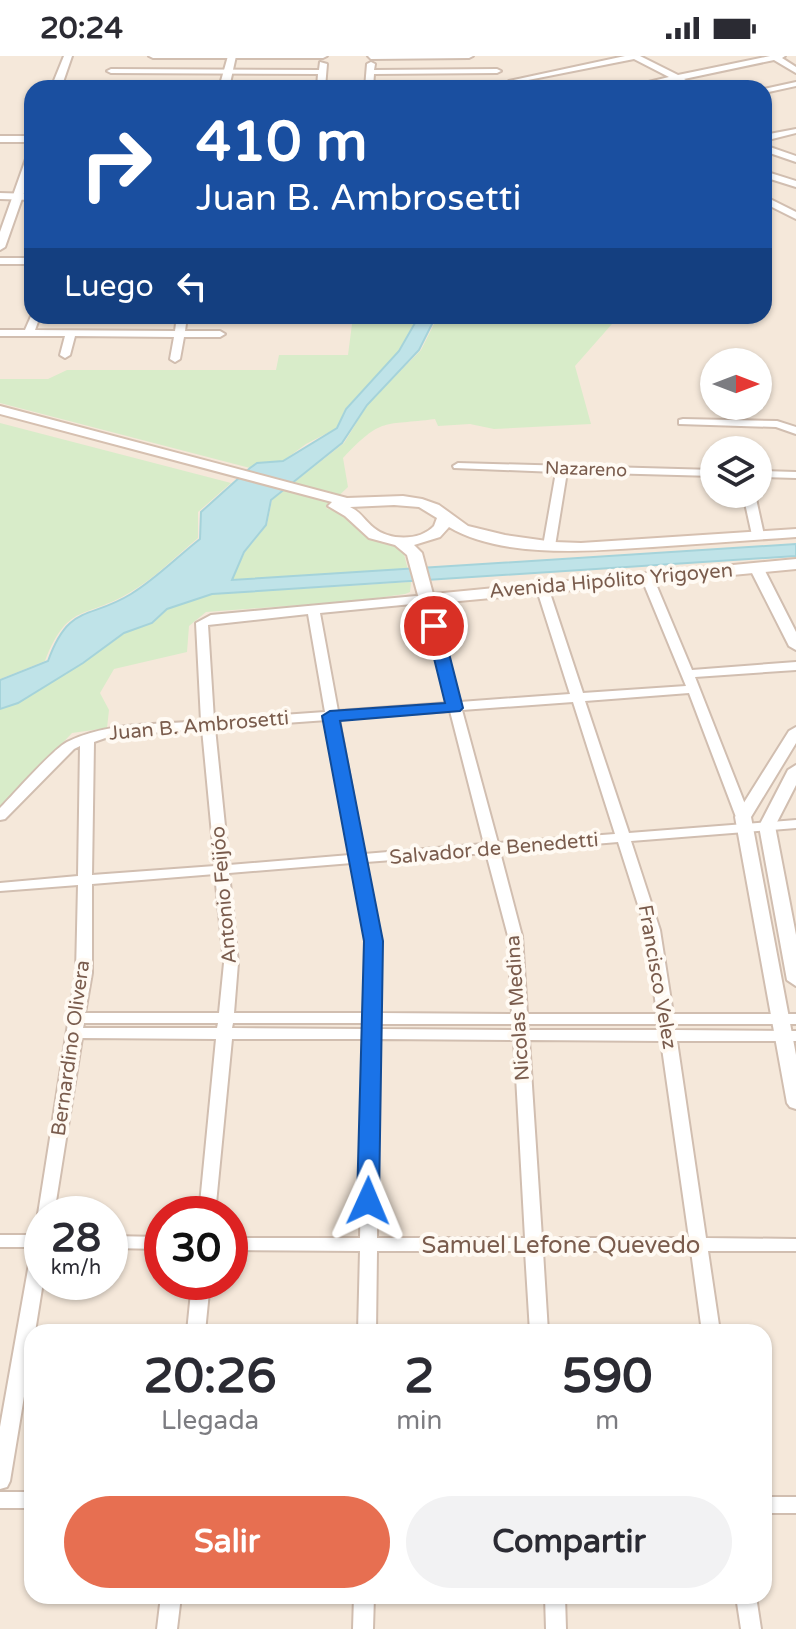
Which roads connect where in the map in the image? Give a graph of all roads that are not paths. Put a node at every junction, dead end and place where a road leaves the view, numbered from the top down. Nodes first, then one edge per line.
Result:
1 (68, 56) edge
2 (116, 56) edge
3 (153, 56) edge
4 (232, 56) edge
5 (323, 56) edge
6 (371, 56) edge
7 (471, 56) edge
8 (635, 56) edge
9 (778, 57) edge
10 (111, 71) junction
11 (229, 71) junction
12 (497, 71) junction
13 (796, 71) edge
14 (322, 72) junction
15 (371, 72) junction
16 (677, 78) junction
17 (59, 80) edge
18 (108, 80) edge
19 (226, 80) edge
20 (322, 80) edge
21 (370, 80) edge
22 (511, 80) edge
23 (539, 80) edge
24 (667, 80) edge
25 (681, 80) edge
26 (796, 84) edge
27 (772, 89) edge
28 (796, 131) edge
29 (772, 136) edge
30 (0, 139) edge
31 (24, 139) edge
32 (772, 151) edge
33 (796, 161) edge
34 (772, 170) edge
35 (772, 176) edge
36 (24, 178) edge
37 (796, 184) edge
38 (0, 196) edge
39 (17, 197) junction
40 (24, 197) edge
41 (772, 203) edge
42 (796, 216) edge
43 (0, 247) edge
44 (0, 261) edge
45 (24, 261) edge
46 (32, 324) edge
47 (181, 324) edge
48 (0, 333) edge
49 (29, 334) junction
50 (71, 334) junction
51 (179, 334) junction
52 (220, 334) dead end
53 (65, 355) dead end
54 (175, 359) dead end
55 (0, 410) edge
56 (0, 417) edge
57 (683, 422) dead end
58 (796, 431) edge
59 (458, 466) dead end
60 (209, 468) junction
61 (563, 469) junction
62 (700, 473) edge
63 (772, 474) edge
64 (796, 475) edge
65 (381, 503) junction
66 (345, 505) junction
67 (752, 508) edge
68 (444, 518) junction
69 (362, 521) junction
70 (796, 533) edge
71 (758, 535) junction
72 (426, 538) junction
73 (399, 541) junction
74 (549, 546) junction
75 (415, 557) junction
76 (796, 564) edge
77 (756, 567) junction
78 (647, 577) junction
79 (542, 587) junction
80 (425, 594) junction
81 (313, 609) junction
82 (796, 646) edge
83 (796, 666) edge
84 (688, 674) junction
85 (694, 689) junction
86 (577, 698) junction
87 (454, 708) junction
88 (330, 716) junction
89 (208, 724) junction
90 (796, 731) edge
91 (87, 738) junction
92 (796, 770) edge
93 (0, 816) edge
94 (743, 822) junction
95 (796, 824) edge
96 (767, 826) junction
97 (625, 838) junction
98 (492, 850) junction
99 (359, 861) junction
100 (223, 870) junction
101 (85, 880) junction
102 (0, 887) edge
103 (796, 980) edge
104 (78, 1026) junction
105 (224, 1026) junction
106 (372, 1026) junction
107 (520, 1027) junction
108 (667, 1027) junction
109 (789, 1027) edge
110 (796, 1103) edge
111 (49, 1196) edge
112 (209, 1196) edge
113 (24, 1240) edge
114 (0, 1241) edge
115 (248, 1244) edge
116 (368, 1244) junction
117 (534, 1245) junction
118 (700, 1245) junction
119 (796, 1245) edge
120 (32, 1300) edge
121 (199, 1300) edge
122 (27, 1324) edge
123 (197, 1324) edge
124 (367, 1324) edge
125 (539, 1324) edge
126 (710, 1324) edge
127 (24, 1343) edge
128 (0, 1481) edge
129 (0, 1500) edge
130 (24, 1500) edge
131 (772, 1505) edge
132 (796, 1505) edge
133 (170, 1604) edge
134 (364, 1604) edge
135 (555, 1604) edge
136 (747, 1604) edge
137 (167, 1629) edge
138 (363, 1629) edge
139 (556, 1629) edge
140 (751, 1629) edge

1 - 17 street
2 - 10 street
3 - 4 street
4 - 5 street
4 - 11 street
5 - 14 street
6 - 7 street
6 - 15 street
7 - 12 street
8 - 16 street
8 - 23 street
9 - 13 street
9 - 16 street
10 - 11 street
10 - 18 street
11 - 14 street
11 - 19 street
12 - 15 street
12 - 22 street
14 - 20 street
15 - 21 street
16 - 24 street
16 - 25 street
26 - 27 street
28 - 29 street
30 - 31 street
32 - 33 street
33 - 34 street
35 - 37 street
36 - 39 street
38 - 39 street
39 - 40 street
39 - 43 street
41 - 42 street
44 - 45 street
46 - 49 street
47 - 51 street
48 - 49 street
49 - 50 street
50 - 51 street
50 - 53 street
51 - 52 street
51 - 54 street
55 - 60 main road
56 - 60 main road
57 - 58 street
59 - 61 street, Nazareno
60 - 66 main road
61 - 62 street, Nazareno
61 - 74 street
63 - 64 street
65 - 66 main road, Avenida Hipólito Yrigoyen
65 - 68 main road, Avenida Hipólito Yrigoyen
65 - 69 main road
66 - 69 main road
67 - 71 street
68 - 72 main road
68 - 74 main road, Avenida Hipólito Yrigoyen
69 - 73 main road
70 - 71 main road, Avenida Hipólito Yrigoyen
71 - 74 main road, Avenida Hipólito Yrigoyen
72 - 73 main road
72 - 75 main road
73 - 75 main road
75 - 80 main road
76 - 77 main road, Avenida Hipólito Yrigoyen
77 - 78 main road, Avenida Hipólito Yrigoyen
77 - 82 street
78 - 79 main road, Avenida Hipólito Yrigoyen
78 - 84 street
79 - 80 main road, Avenida Hipólito Yrigoyen
79 - 86 street, Francisco Velez
80 - 81 street
80 - 87 street, Nicolas Medina
81 - 88 street
81 - 89 street, Antonio Feijóo
83 - 84 street
84 - 85 street
85 - 86 street, Juan B. Ambrosetti
85 - 94 street
86 - 87 street, Juan B. Ambrosetti
86 - 97 street, Francisco Velez
87 - 88 street, Juan B. Ambrosetti
87 - 98 street, Nicolas Medina
88 - 89 street, Juan B. Ambrosetti
88 - 99 street
89 - 91 street, Juan B. Ambrosetti
89 - 100 street, Antonio Feijóo
90 - 94 street
91 - 93 street
91 - 101 street, Bernardino Olivera
92 - 96 street
94 - 96 street, Salvador de Benedetti
94 - 97 street, Salvador de Benedetti
94 - 109 street
95 - 96 street, Salvador de Benedetti
96 - 103 street
97 - 98 street, Salvador de Benedetti
97 - 108 street, Francisco Velez
98 - 99 street, Salvador de Benedetti
98 - 107 street, Nicolas Medina
99 - 100 street, Salvador de Benedetti
99 - 106 street
100 - 101 street, Salvador de Benedetti
100 - 105 street, Antonio Feijóo
101 - 102 street, Salvador de Benedetti
101 - 104 street, Bernardino Olivera
104 - 105 street
104 - 111 street, Bernardino Olivera
105 - 106 street
105 - 112 street, Antonio Feijóo
106 - 107 street
106 - 116 street
107 - 108 street
107 - 117 street, Nicolas Medina
108 - 109 street
108 - 118 street, Francisco Velez
109 - 110 street
113 - 114 street
115 - 116 street, Samuel Lefone Quevedo
116 - 117 street, Samuel Lefone Quevedo
116 - 124 street
117 - 118 street, Samuel Lefone Quevedo
117 - 125 street, Nicolas Medina
118 - 119 street, Samuel Lefone Quevedo
118 - 126 street, Francisco Velez
120 - 122 street
121 - 123 street
127 - 128 street
129 - 130 street
131 - 132 street
133 - 137 street
134 - 138 street
135 - 139 street
136 - 140 street

